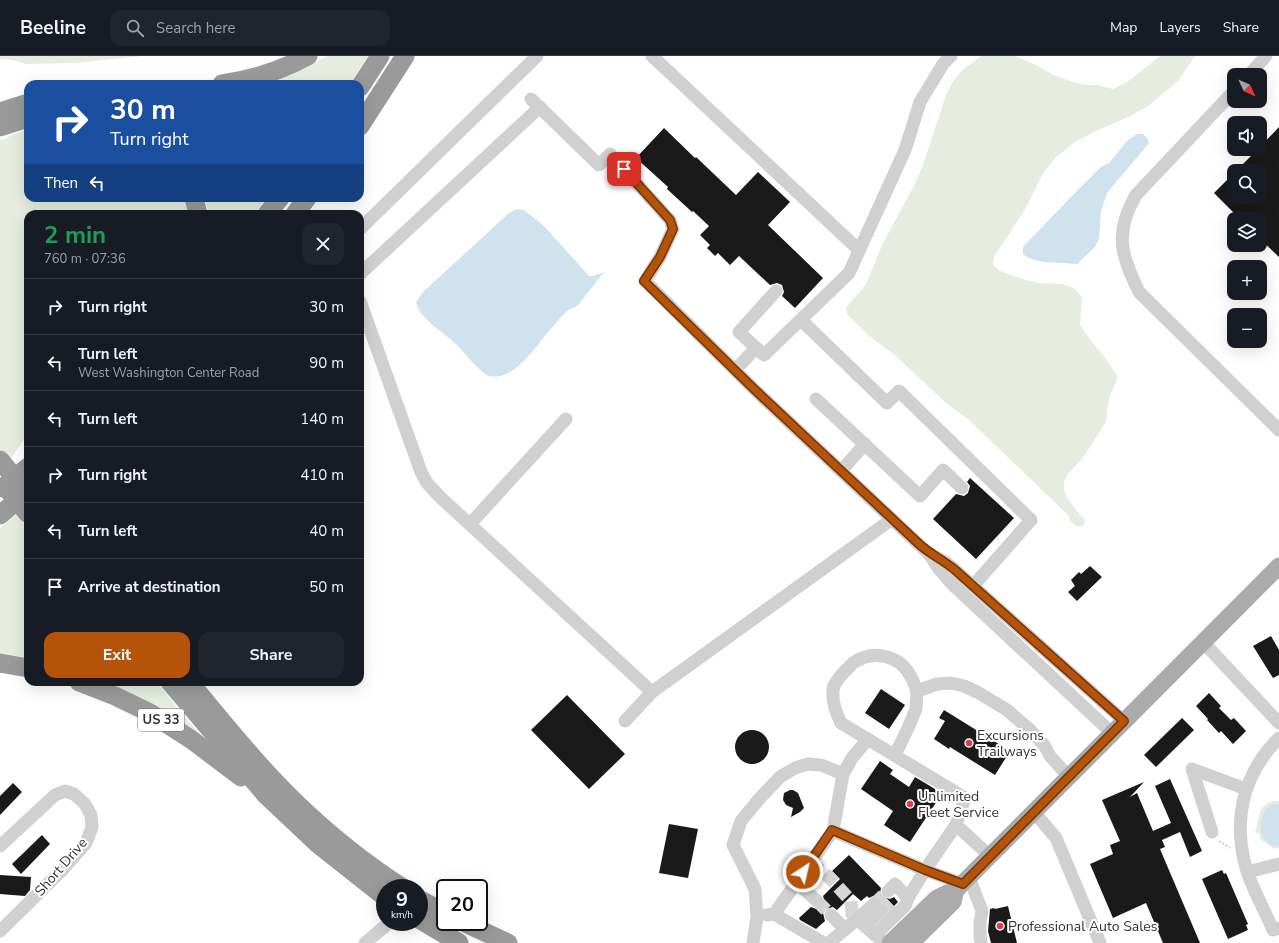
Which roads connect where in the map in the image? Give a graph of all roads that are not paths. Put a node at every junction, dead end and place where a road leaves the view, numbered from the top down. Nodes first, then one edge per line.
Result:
1 (308, 56) edge
2 (380, 56) edge
3 (404, 56) edge
4 (538, 56) edge
5 (652, 56) edge
6 (951, 56) edge
7 (1266, 56) edge
8 (1255, 68) edge
9 (240, 80) edge
10 (364, 81) edge
11 (1227, 98) edge
12 (24, 104) edge
13 (0, 112) edge
14 (24, 119) edge
15 (364, 120) edge
16 (0, 127) edge
17 (277, 202) edge
18 (270, 210) edge
19 (364, 225) edge
20 (859, 250) junction
21 (364, 270) edge
22 (776, 291) dead end
23 (364, 312) edge
24 (801, 320) junction
25 (756, 348) junction
26 (735, 370) junction
27 (816, 399) dead end
28 (566, 419) dead end
29 (1279, 430) edge
30 (865, 444) junction
31 (0, 460) edge
32 (24, 471) edge
33 (841, 471) junction
34 (0, 480) edge
35 (24, 488) edge
36 (962, 488) dead end
37 (0, 490) edge
38 (24, 496) edge
39 (24, 509) edge
40 (0, 514) edge
41 (892, 519) junction
42 (470, 524) junction
43 (928, 553) junction
44 (1279, 566) edge
45 (973, 586) junction
46 (1203, 642) junction
47 (0, 663) edge
48 (24, 667) edge
49 (89, 686) edge
50 (173, 686) edge
51 (192, 686) edge
52 (207, 686) edge
53 (917, 691) junction
54 (652, 692) junction
55 (625, 721) dead end
56 (1124, 721) junction
57 (1279, 723) edge
58 (1112, 733) junction
59 (1279, 738) edge
60 (868, 739) junction
61 (895, 755) junction
62 (252, 756) junction
63 (843, 774) junction
64 (1069, 777) junction
65 (1246, 789) junction
66 (266, 795) junction
67 (1034, 812) junction
68 (956, 825) junction
69 (832, 830) junction
70 (1212, 832) road end
71 (0, 846) edge
72 (990, 856) junction
73 (1279, 864) edge
74 (925, 870) junction
75 (1248, 872) junction
76 (388, 879) edge
77 (796, 882) junction
78 (963, 884) junction
79 (376, 890) edge
80 (817, 901) tunnel mouth
81 (877, 907) tunnel mouth
82 (774, 914) junction
83 (831, 915) tunnel mouth
84 (757, 917) junction
85 (861, 922) junction
86 (428, 924) edge
87 (1279, 928) edge
88 (845, 929) junction
89 (0, 931) edge
90 (379, 931) edge
91 (482, 931) edge
92 (879, 939) edge
93 (365, 943) edge
94 (459, 943) edge
95 (508, 943) edge
96 (753, 943) edge
97 (824, 943) edge
98 (829, 943) edge
99 (890, 943) edge
100 (911, 943) edge
101 (981, 943) edge
102 (1100, 943) edge

1 - 9 highway
2 - 10 highway
3 - 15 highway
4 - 19 street
5 - 20 street
6 - 20 street
7 - 8 street
11 - 29 street
12 - 13 highway
14 - 16 highway
17 - 18 highway
20 - 24 street
21 - 26 street
22 - 25 street
23 - 42 street
24 - 25 street
24 - 45 street
25 - 26 street
26 - 33 street
27 - 30 street
28 - 42 street
30 - 33 street
30 - 36 street
31 - 35 highway, bridge
32 - 37 highway
33 - 41 street
34 - 39 highway, bridge
38 - 40 highway
41 - 43 street
41 - 54 street
42 - 54 street
43 - 45 street
43 - 58 street
44 - 46 main road
45 - 56 street
46 - 56 main road
46 - 57 street
47 - 48 highway
49 - 66 highway, US 33
50 - 66 highway
51 - 62 highway
52 - 62 highway
53 - 60 street
53 - 61 street
53 - 64 street
54 - 55 street
56 - 58 main road
58 - 64 main road
59 - 65 street
60 - 61 street
60 - 63 street
61 - 68 street
62 - 76 highway
63 - 69 street
63 - 84 street
64 - 67 main road
65 - 70 street
65 - 75 street
66 - 79 highway, US 33
67 - 72 main road
67 - 102 street
68 - 72 street
68 - 74 street
69 - 74 street
69 - 77 street
71 - 89 street, Short Drive
72 - 78 main road
73 - 75 street
74 - 78 street
74 - 92 street
75 - 87 street
77 - 80 street
77 - 82 street
78 - 99 main road
78 - 100 main road
78 - 101 street
81 - 85 street
82 - 84 street
82 - 97 street
83 - 88 street
84 - 96 street
85 - 88 street
85 - 92 street
86 - 94 highway
88 - 98 street
90 - 93 street
91 - 95 highway

